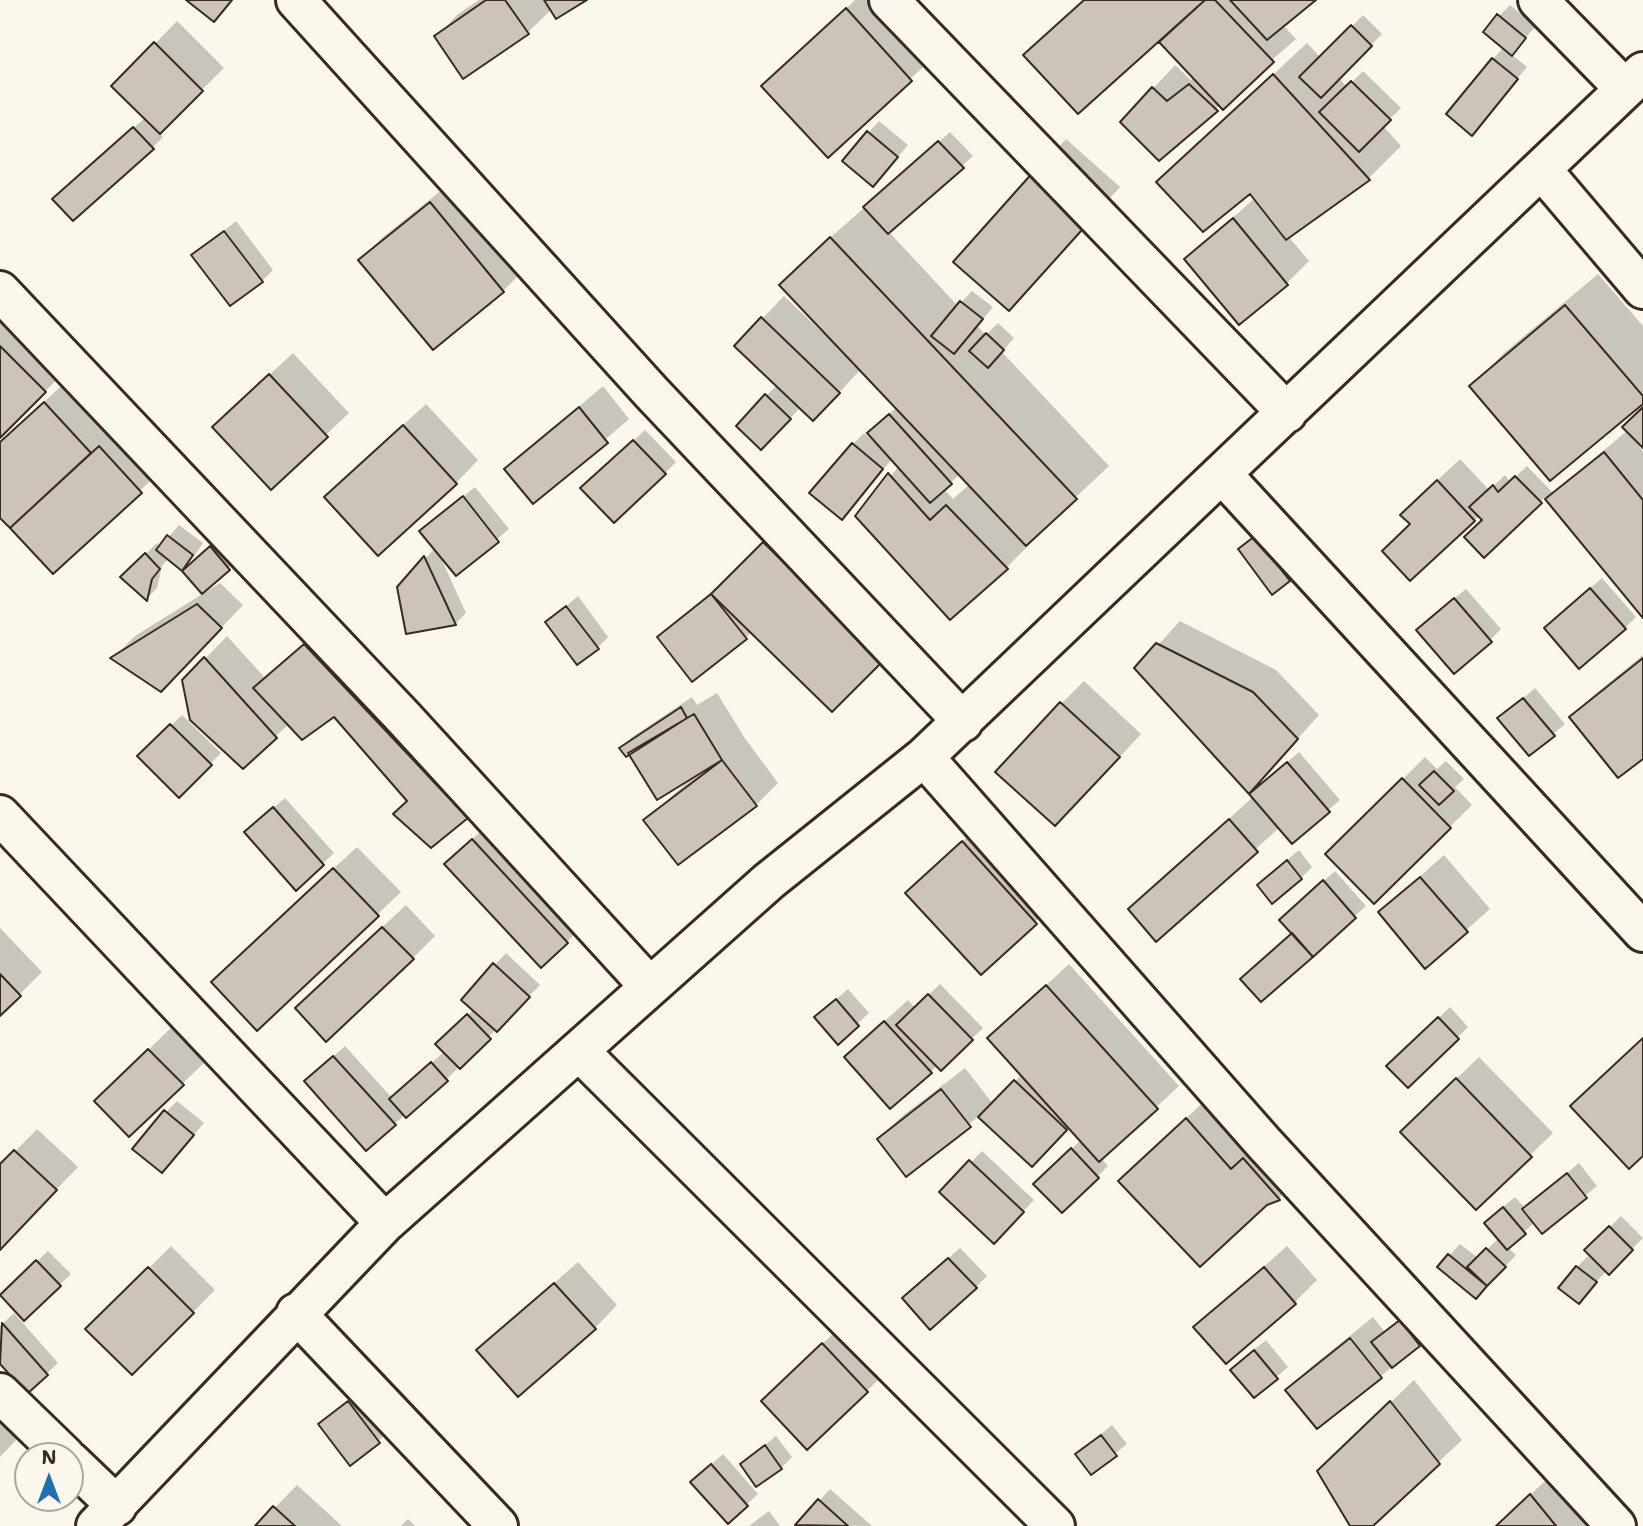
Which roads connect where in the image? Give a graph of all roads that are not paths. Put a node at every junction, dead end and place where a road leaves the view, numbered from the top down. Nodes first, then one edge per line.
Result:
1 (296, 0) edge
2 (889, 0) edge
3 (1538, 0) edge
4 (1634, 81) edge
5 (1542, 170) junction
6 (1643, 289) edge
7 (0, 291) edge
8 (1287, 413) junction
9 (1222, 474) junction
10 (962, 722) junction
11 (924, 757) junction
12 (0, 815) edge
13 (1643, 932) edge
14 (650, 987) junction
15 (580, 1052) junction
16 (385, 1223) junction
17 (296, 1313) junction
18 (0, 1393) edge
19 (51, 1442) edge
20 (84, 1482) edge
21 (106, 1516) edge
22 (498, 1526) edge
23 (1055, 1526) edge
24 (1616, 1526) edge

1 - 10 street
2 - 8 street
3 - 4 street
4 - 5 street
5 - 6 street
5 - 8 street
7 - 14 street
8 - 9 street
9 - 10 street
9 - 13 street
10 - 11 street
11 - 14 street
11 - 24 street
12 - 16 street
14 - 15 street
15 - 16 street
15 - 23 street
16 - 17 street
17 - 21 street
17 - 22 street
18 - 19 street
20 - 21 street

